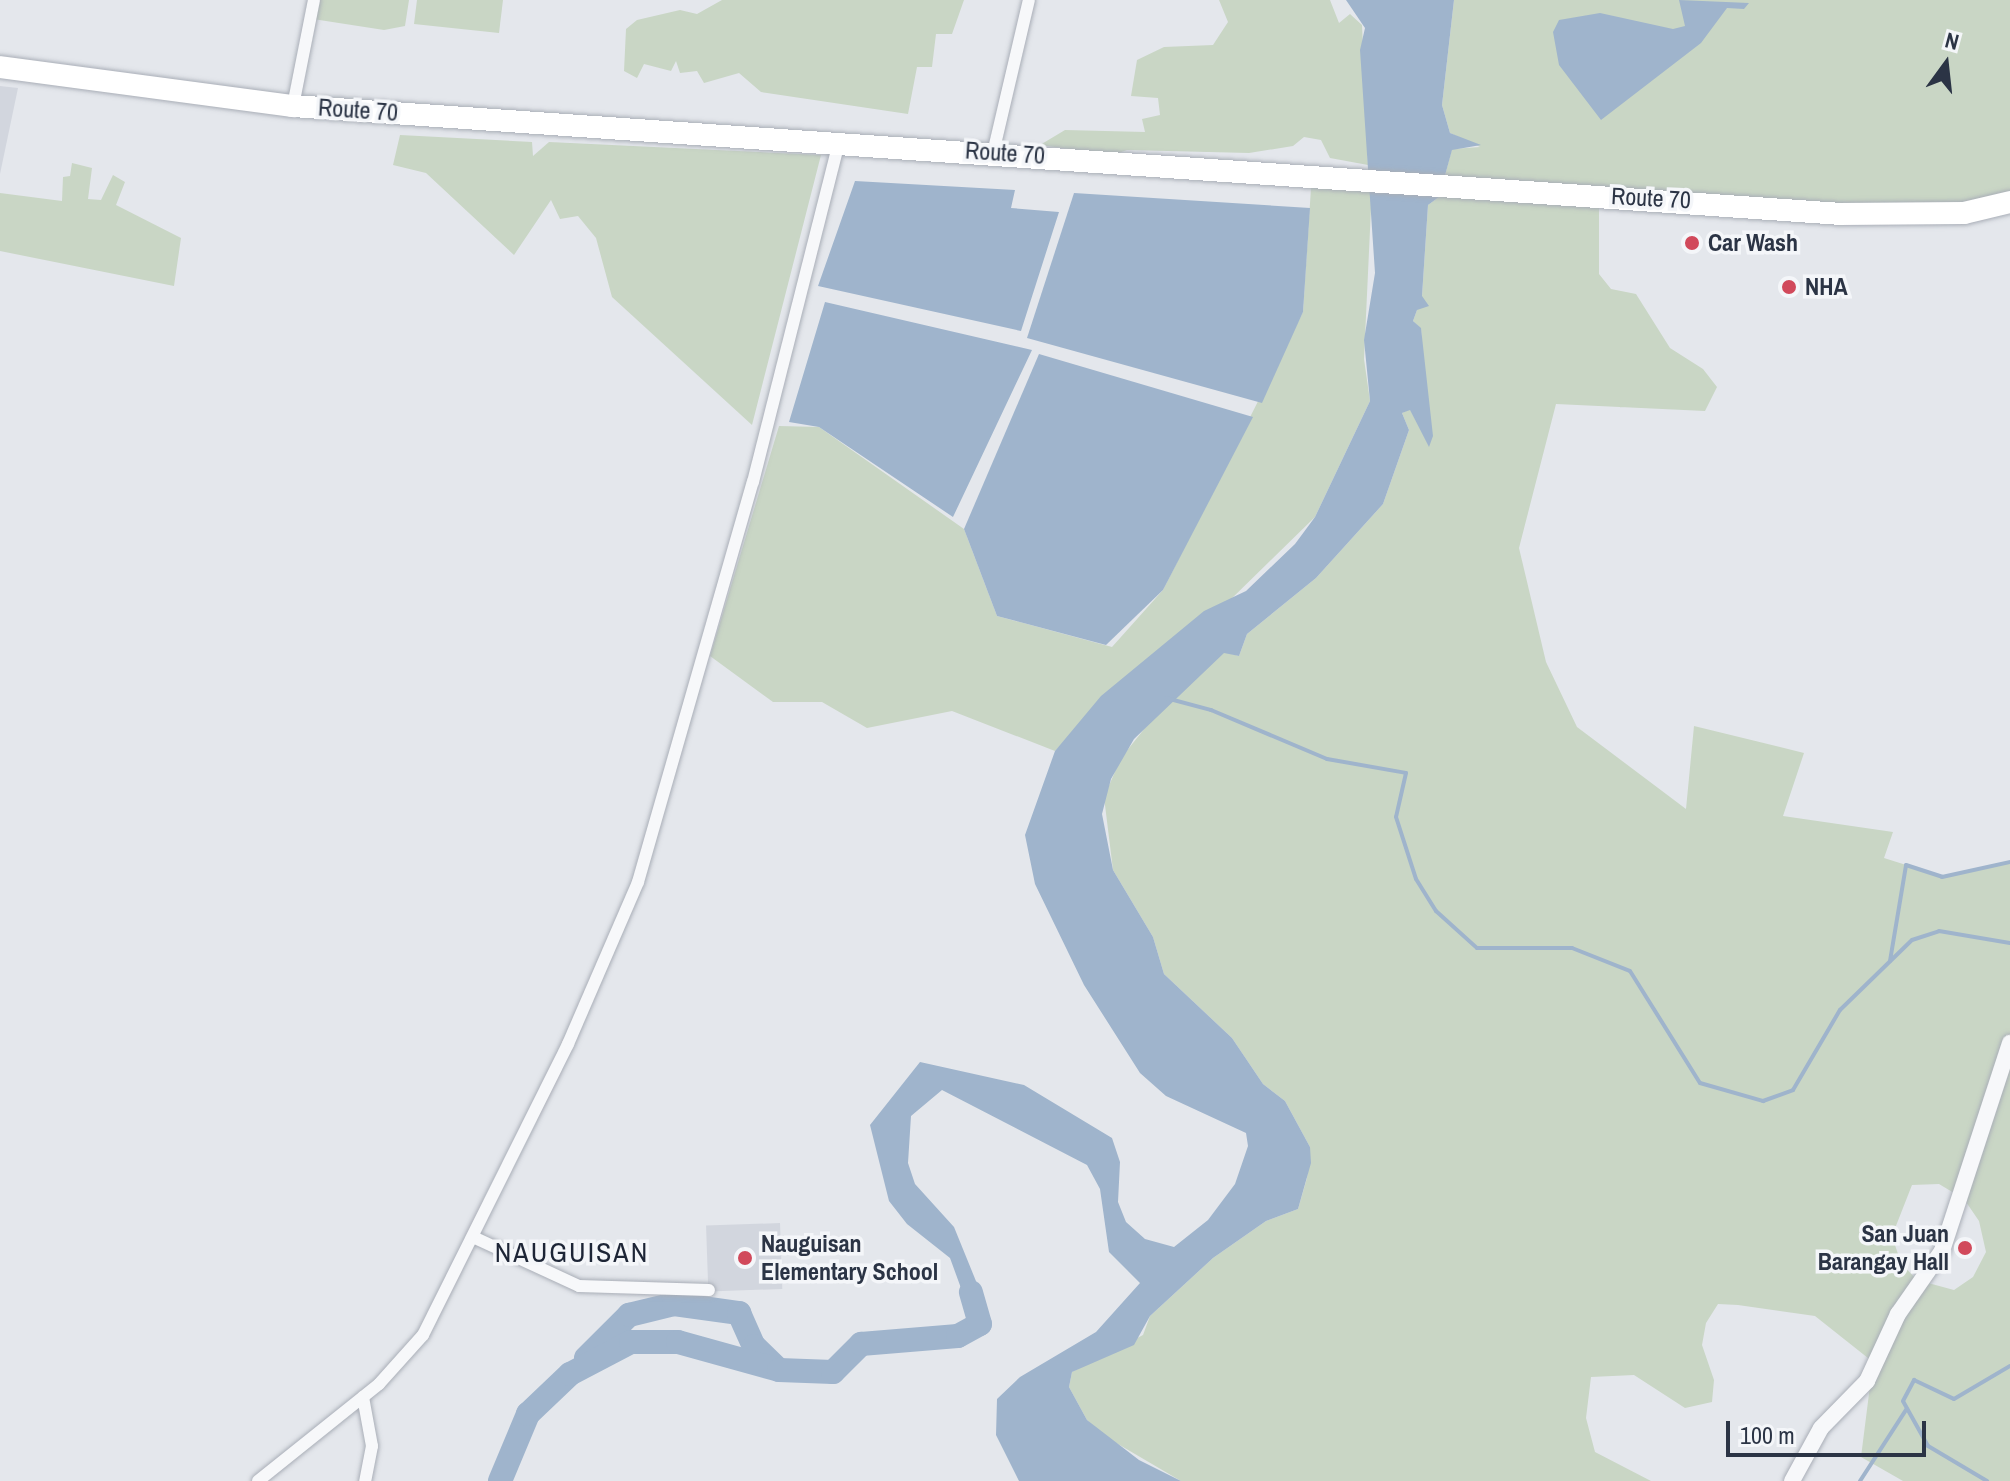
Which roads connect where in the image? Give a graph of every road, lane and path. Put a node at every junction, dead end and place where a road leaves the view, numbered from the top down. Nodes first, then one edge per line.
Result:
1 (314, 0) edge
2 (1029, 0) edge
3 (0, 67) edge
4 (293, 106) junction
5 (839, 141) junction
6 (993, 153) junction
7 (2010, 202) edge
8 (2010, 1043) edge
9 (473, 1237) junction
10 (709, 1290) dead end
11 (363, 1397) junction
12 (258, 1481) edge
13 (365, 1481) edge
14 (1792, 1481) edge

1 - 4 street
2 - 6 street
3 - 4 highway, Route 70
4 - 5 highway, Route 70
5 - 6 highway, Route 70
5 - 9 street
6 - 7 highway, Route 70
8 - 14 street
9 - 10 street
9 - 11 street
11 - 12 street
11 - 13 street

